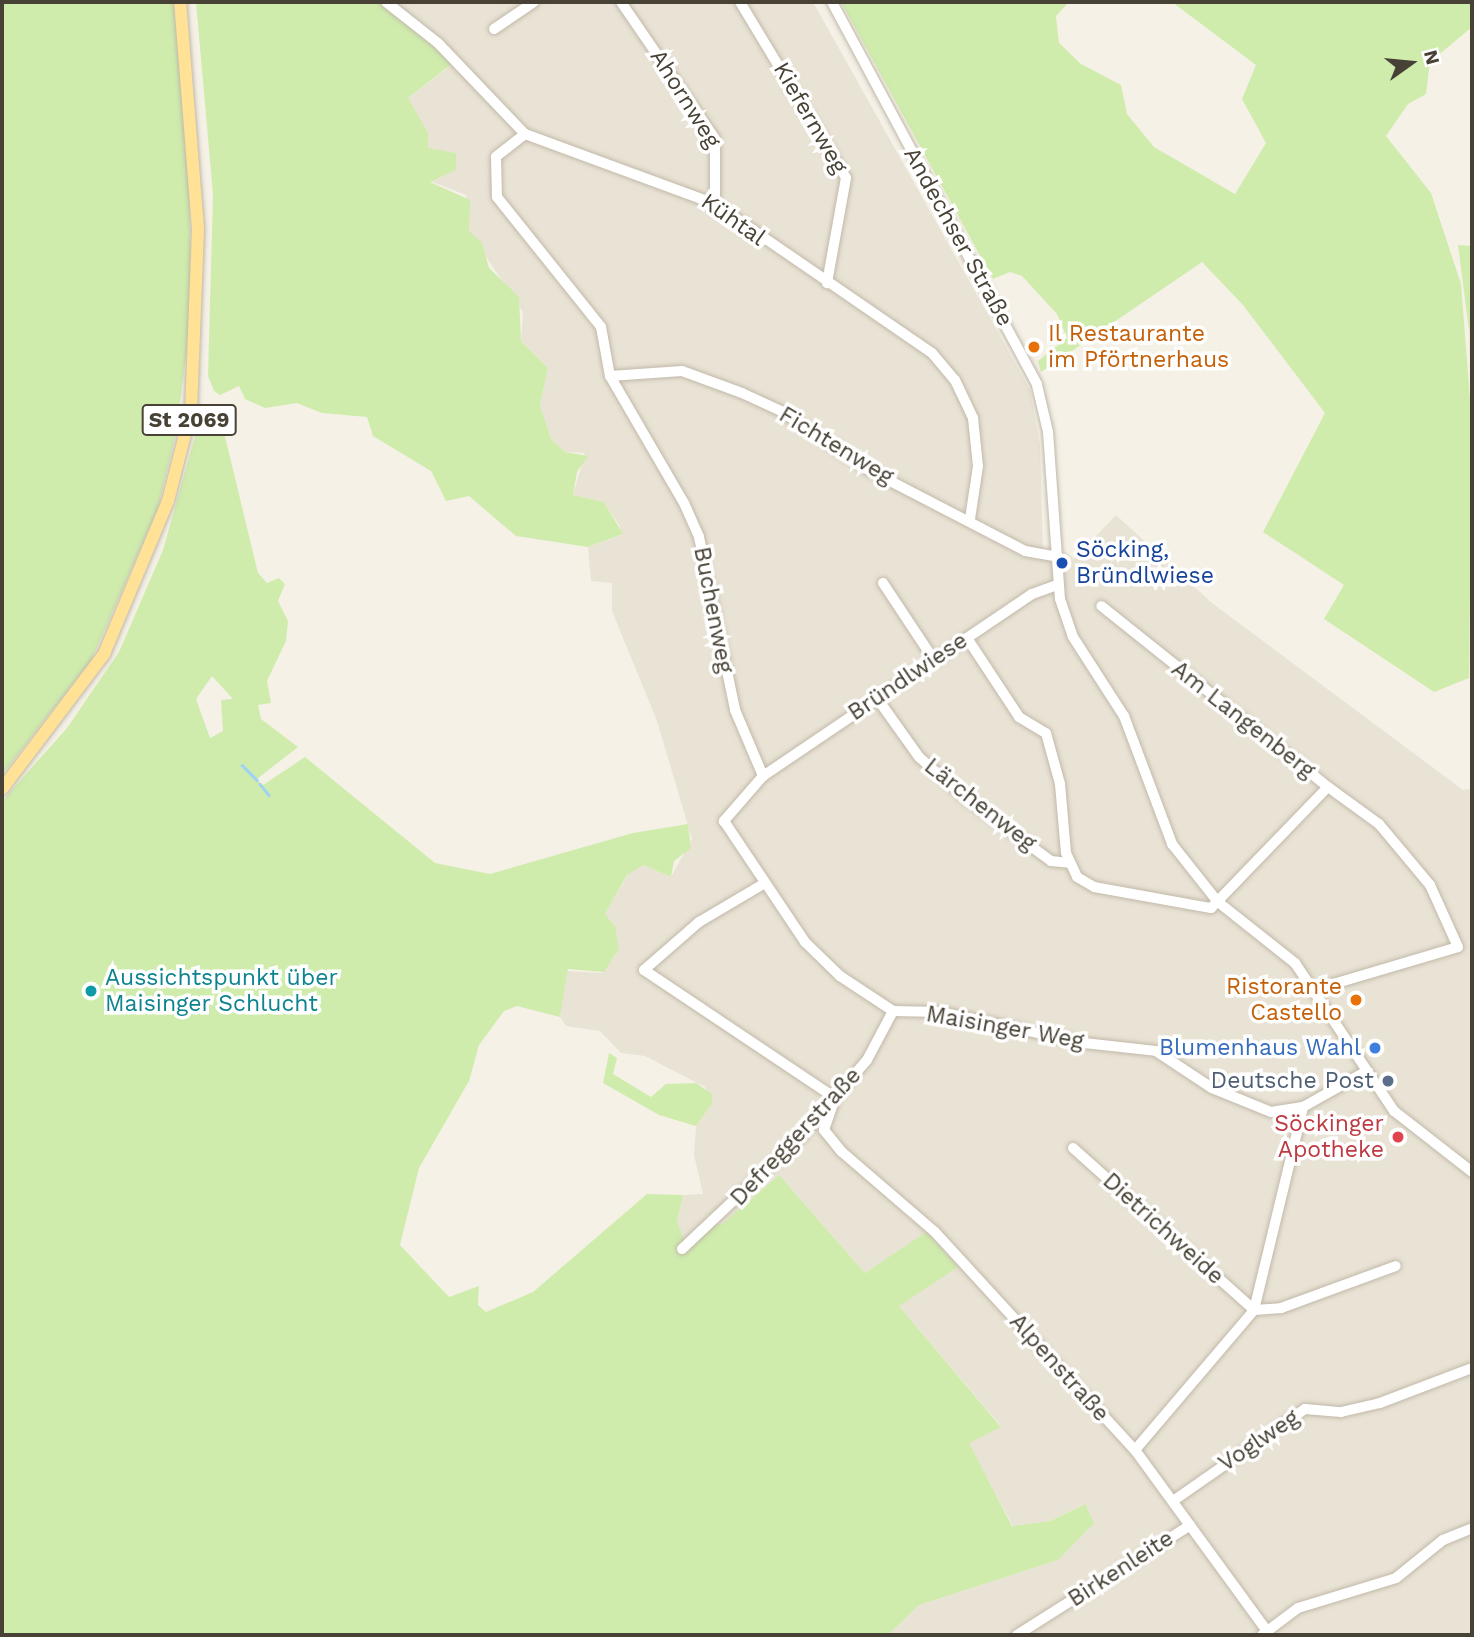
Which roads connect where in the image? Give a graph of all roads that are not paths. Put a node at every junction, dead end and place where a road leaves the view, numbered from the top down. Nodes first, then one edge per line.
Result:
1 (180, 2) edge
2 (386, 2) edge
3 (534, 2) edge
4 (621, 2) edge
5 (740, 2) edge
6 (832, 2) edge
7 (494, 29) dead end
8 (525, 134) junction
9 (715, 204) junction
10 (827, 283) junction
11 (610, 376) junction
12 (970, 519) junction
13 (1052, 556) junction
14 (883, 583) dead end
15 (1057, 585) junction
16 (1101, 606) dead end
17 (967, 638) junction
18 (934, 660) junction
19 (877, 698) junction
20 (763, 776) junction
21 (1328, 788) junction
22 (2, 789) edge
23 (1069, 863) junction
24 (765, 883) junction
25 (1218, 902) junction
26 (1313, 990) junction
27 (893, 1011) junction
28 (1367, 1072) junction
29 (835, 1098) junction
30 (1303, 1107) junction
31 (1073, 1148) dead end
32 (1472, 1172) edge
33 (682, 1249) dead end
34 (1395, 1266) dead end
35 (1254, 1310) junction
36 (1472, 1368) edge
37 (1135, 1450) junction
38 (1173, 1501) junction
39 (1190, 1525) junction
40 (1472, 1528) edge
41 (1265, 1633) edge
42 (1017, 1635) edge

1 - 22 main road, St 2069
2 - 8 street, Kühtal
3 - 7 street
4 - 9 street, Ahornweg
5 - 10 street, Kiefernweg
6 - 13 street, Andechser Straße
8 - 9 street, Kühtal
8 - 11 street, Buchenweg
9 - 10 street, Kühtal
10 - 12 street, Kühtal
11 - 12 street, Fichtenweg
11 - 20 street, Buchenweg
12 - 13 street, Fichtenweg
13 - 15 street, Andechser Straße
14 - 18 street
15 - 17 street, Bründlwiese
15 - 25 street, Andechser Straße
16 - 21 street, Am Langenberg
17 - 18 street, Bründlwiese
17 - 23 street
18 - 19 street, Bründlwiese
19 - 20 street, Bründlwiese
19 - 23 street, Lärchenweg
20 - 24 street, Maisinger Weg
21 - 25 street, Am Langenberg
21 - 26 street
23 - 25 street
24 - 27 street, Maisinger Weg
24 - 29 street
25 - 26 street, Andechser Straße
26 - 28 street, Andechser Straße
27 - 29 street, Defreggerstraße
27 - 30 street, Maisinger Weg
28 - 30 street, Maisinger Weg
28 - 32 street, Andechser Straße
29 - 33 street, Defreggerstraße
29 - 37 street, Alpenstraße
30 - 35 street
31 - 35 street, Dietrichweide
34 - 35 street
35 - 37 street
36 - 38 street, Voglweg
37 - 38 street, Alpenstraße
38 - 39 street, Alpenstraße
39 - 41 street, Alpenstraße
39 - 42 street, Birkenleite
40 - 41 street

